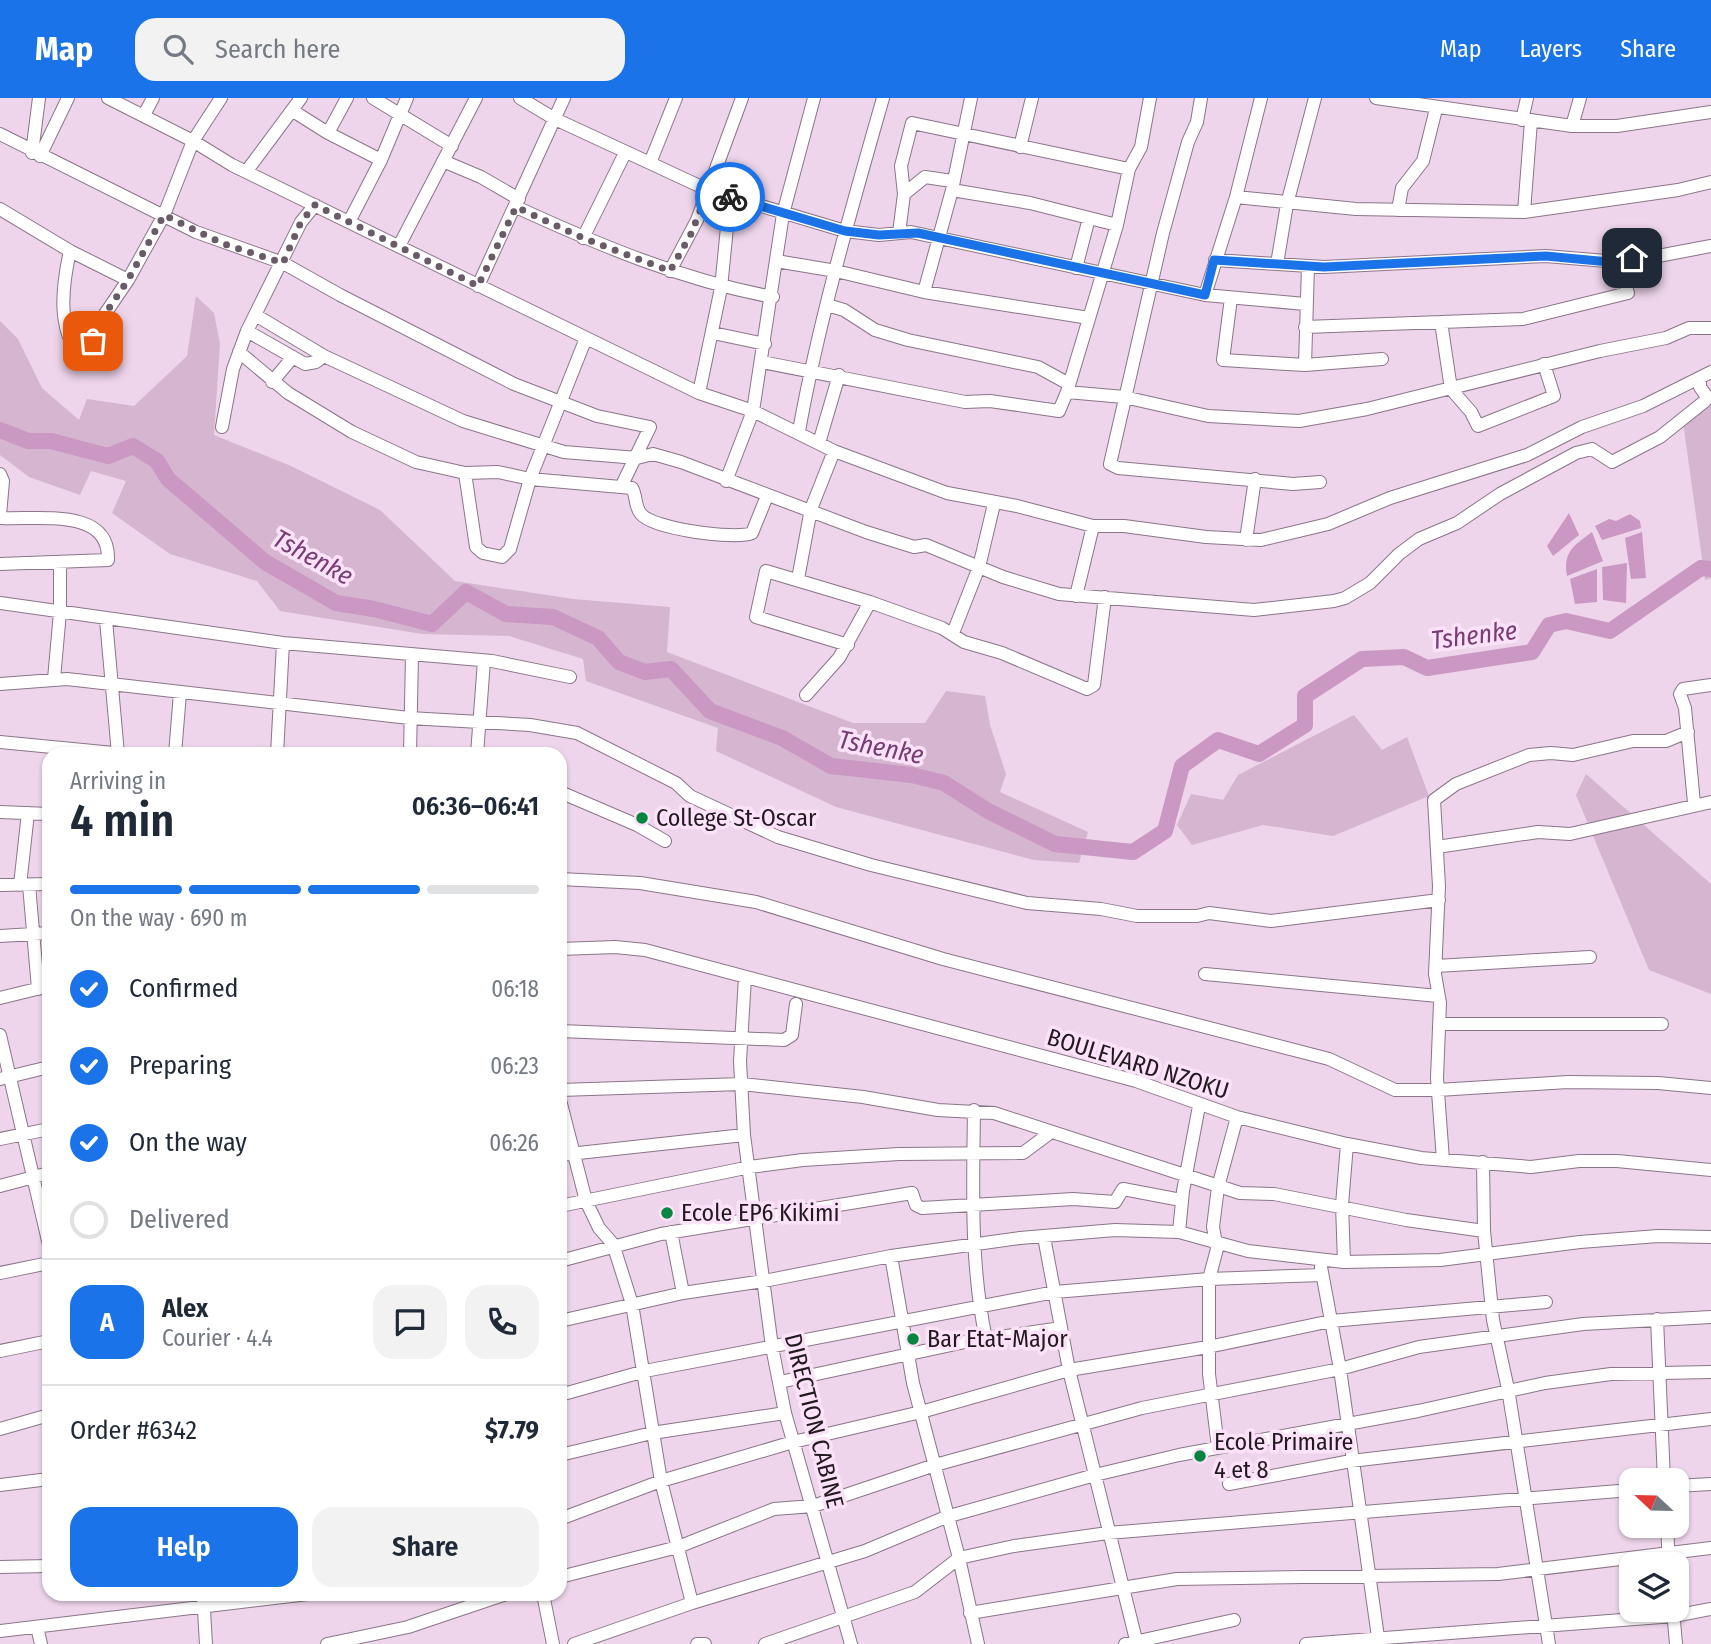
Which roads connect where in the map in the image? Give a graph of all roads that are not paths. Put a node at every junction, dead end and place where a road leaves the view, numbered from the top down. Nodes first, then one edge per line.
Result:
1 (39, 98) edge
2 (68, 98) edge
3 (108, 98) edge
4 (153, 98) edge
5 (221, 98) edge
6 (301, 98) edge
7 (347, 98) edge
8 (373, 98) edge
9 (407, 98) edge
10 (476, 98) edge
11 (520, 98) edge
12 (564, 98) edge
13 (676, 98) edge
14 (743, 98) edge
15 (814, 98) edge
16 (883, 98) edge
17 (971, 98) edge
18 (1032, 98) edge
19 (1150, 98) edge
20 (1201, 98) edge
21 (1261, 98) edge
22 (1315, 98) edge
23 (1376, 98) edge
24 (1527, 98) edge
25 (1580, 98) edge
26 (1434, 105) edge
27 (293, 111) junction
28 (1711, 112) edge
29 (398, 114) junction
30 (144, 115) junction
31 (555, 118) junction
32 (1527, 120) junction
33 (1572, 126) junction
34 (328, 133) junction
35 (961, 133) junction
36 (0, 134) edge
37 (193, 141) junction
38 (452, 146) junction
39 (1020, 146) junction
40 (625, 153) junction
41 (36, 155) junction
42 (381, 160) junction
43 (443, 161) junction
44 (650, 163) junction
45 (1129, 169) junction
46 (246, 172) junction
47 (1711, 182) edge
48 (952, 186) junction
49 (708, 190) junction
50 (904, 194) junction
51 (730, 197) junction
52 (1236, 197) junction
53 (518, 203) junction
54 (1287, 204) junction
55 (315, 205) junction
56 (0, 209) edge
57 (1398, 209) junction
58 (1524, 212) junction
59 (783, 214) junction
60 (164, 215) junction
61 (1089, 218) junction
62 (350, 220) junction
63 (1117, 225) junction
64 (845, 231) junction
65 (899, 233) junction
66 (583, 238) junction
67 (938, 238) junction
68 (400, 246) junction
69 (1711, 246) edge
70 (71, 251) junction
71 (1214, 260) junction
72 (776, 261) junction
73 (1618, 262) junction
74 (283, 263) junction
75 (1277, 264) junction
76 (1308, 267) junction
77 (1076, 268) junction
78 (670, 271) junction
79 (836, 271) junction
80 (1103, 274) junction
81 (128, 280) junction
82 (1151, 283) junction
83 (478, 286) junction
84 (721, 288) junction
85 (924, 292) junction
86 (1205, 295) junction
87 (772, 297) junction
88 (1231, 298) junction
89 (1305, 304) junction
90 (827, 305) junction
91 (257, 316) junction
92 (1089, 318) junction
93 (1441, 323) junction
94 (1305, 327) junction
95 (1711, 328) edge
96 (247, 331) junction
97 (713, 332) junction
98 (586, 338) junction
99 (765, 344) junction
100 (239, 352) junction
101 (324, 356) junction
102 (293, 357) junction
103 (1382, 359) dead end
104 (762, 362) junction
105 (1544, 364) junction
106 (1305, 365) junction
107 (810, 370) junction
108 (839, 375) junction
109 (1705, 375) edge
110 (272, 382) junction
111 (1068, 388) junction
112 (1451, 389) junction
113 (699, 393) junction
114 (1124, 397) junction
115 (559, 403) junction
116 (753, 411) junction
117 (222, 427) dead end
118 (799, 431) junction
119 (819, 443) junction
120 (542, 447) junction
121 (834, 451) junction
122 (637, 458) junction
123 (465, 473) junction
124 (0, 474) edge
125 (1255, 479) junction
126 (530, 480) junction
127 (726, 481) junction
128 (1320, 482) dead end
129 (621, 487) junction
130 (767, 496) junction
131 (994, 504) junction
132 (811, 509) junction
133 (0, 516) edge
134 (1093, 526) junction
135 (1246, 540) junction
136 (60, 562) junction
137 (0, 564) edge
138 (979, 567) junction
139 (798, 579) junction
140 (1076, 596) junction
141 (1105, 597) junction
142 (870, 602) junction
143 (0, 603) edge
144 (60, 612) junction
145 (106, 620) junction
146 (953, 634) junction
147 (283, 643) junction
148 (848, 645) junction
149 (412, 655) junction
150 (484, 661) junction
151 (570, 677) dead end
152 (54, 680) junction
153 (0, 684) edge
154 (1711, 685) edge
155 (114, 686) junction
156 (180, 693) junction
157 (806, 695) dead end
158 (278, 702) junction
159 (410, 718) junction
160 (480, 722) junction
161 (1688, 732) junction
162 (0, 741) edge
163 (54, 747) edge
164 (118, 747) edge
165 (176, 747) edge
166 (277, 747) edge
167 (410, 747) edge
168 (478, 747) edge
169 (567, 795) edge
170 (1711, 802) edge
171 (1694, 803) junction
172 (0, 812) edge
173 (29, 813) junction
174 (42, 814) edge
175 (665, 841) dead end
176 (1437, 847) junction
177 (567, 878) edge
178 (25, 884) junction
179 (42, 884) edge
180 (0, 885) edge
181 (1439, 900) junction
182 (42, 933) edge
183 (32, 934) junction
184 (0, 936) edge
185 (567, 949) edge
186 (1590, 957) dead end
187 (1436, 966) junction
188 (1205, 975) dead end
189 (745, 977) junction
190 (42, 982) edge
191 (42, 987) edge
192 (1438, 996) junction
193 (0, 998) edge
194 (796, 1004) dead end
195 (1439, 1024) junction
196 (1662, 1024) dead end
197 (567, 1031) edge
198 (0, 1035) edge
199 (742, 1038) junction
200 (42, 1069) edge
201 (6, 1078) edge
202 (742, 1084) junction
203 (1711, 1088) edge
204 (567, 1090) edge
205 (1438, 1090) junction
206 (1199, 1106) junction
207 (974, 1110) junction
208 (1237, 1117) junction
209 (42, 1130) edge
210 (1050, 1133) junction
211 (22, 1134) junction
212 (744, 1135) junction
213 (0, 1139) edge
214 (1347, 1143) junction
215 (567, 1154) edge
216 (974, 1154) junction
217 (567, 1156) edge
218 (1443, 1160) junction
219 (1483, 1162) junction
220 (750, 1167) junction
221 (1711, 1170) edge
222 (42, 1175) edge
223 (1185, 1176) junction
224 (32, 1177) junction
225 (0, 1186) edge
226 (1218, 1187) junction
227 (1181, 1200) junction
228 (586, 1201) junction
229 (567, 1205) edge
230 (974, 1205) junction
231 (1342, 1205) junction
232 (42, 1217) edge
233 (757, 1218) junction
234 (1484, 1231) junction
235 (671, 1232) junction
236 (1179, 1232) junction
237 (1044, 1237) junction
238 (1711, 1237) edge
239 (613, 1244) junction
240 (1216, 1244) junction
241 (974, 1245) junction
242 (1486, 1254) junction
243 (891, 1256) junction
244 (567, 1259) edge
245 (1319, 1260) junction
246 (1344, 1262) junction
247 (42, 1264) edge
248 (0, 1273) edge
249 (1322, 1275) junction
250 (1209, 1279) junction
251 (764, 1282) junction
252 (1055, 1292) junction
253 (683, 1293) junction
254 (1546, 1301) dead end
255 (632, 1304) junction
256 (1494, 1306) junction
257 (979, 1308) junction
258 (1711, 1317) edge
259 (567, 1319) edge
260 (1657, 1319) junction
261 (1331, 1321) junction
262 (901, 1324) junction
263 (1062, 1328) junction
264 (1496, 1335) junction
265 (986, 1339) junction
266 (42, 1342) edge
267 (772, 1347) junction
268 (1208, 1347) junction
269 (0, 1351) edge
270 (907, 1355) junction
271 (1340, 1369) junction
272 (1069, 1370) junction
273 (645, 1371) junction
274 (1659, 1371) junction
275 (1711, 1372) edge
276 (780, 1382) junction
277 (1508, 1389) junction
278 (567, 1393) edge
279 (1210, 1396) junction
280 (920, 1412) junction
281 (785, 1413) junction
282 (42, 1417) edge
283 (1711, 1419) edge
284 (1082, 1423) junction
285 (1346, 1424) junction
286 (1661, 1426) junction
287 (0, 1429) edge
288 (653, 1433) junction
289 (793, 1442) junction
290 (1517, 1443) junction
291 (1218, 1447) junction
292 (567, 1453) edge
293 (1351, 1461) junction
294 (935, 1465) junction
295 (1663, 1468) edge
296 (1095, 1475) junction
297 (42, 1480) edge
298 (661, 1481) junction
299 (1229, 1484) dead end
300 (1711, 1484) edge
301 (0, 1485) edge
302 (1689, 1485) edge
303 (1619, 1491) edge
304 (1525, 1499) junction
305 (813, 1506) junction
306 (1360, 1511) junction
307 (567, 1515) edge
308 (946, 1517) junction
309 (1108, 1533) junction
310 (678, 1547) junction
311 (1711, 1548) edge
312 (1689, 1554) edge
313 (959, 1558) junction
314 (829, 1560) junction
315 (1619, 1563) edge
316 (42, 1566) edge
317 (0, 1567) edge
318 (1537, 1569) junction
319 (567, 1575) edge
320 (1371, 1578) junction
321 (1124, 1588) junction
322 (204, 1601) edge
323 (485, 1601) edge
324 (544, 1601) edge
325 (692, 1603) junction
326 (1711, 1609) edge
327 (1689, 1611) edge
328 (970, 1613) junction
329 (845, 1616) junction
330 (1619, 1618) edge
331 (1234, 1620) dead end
332 (1674, 1622) edge
333 (1546, 1625) junction
334 (37, 1628) junction
335 (0, 1631) edge
336 (1378, 1641) edge
337 (1133, 1643) edge
338 (41, 1644) edge
339 (206, 1644) edge
340 (327, 1644) edge
341 (553, 1644) edge
342 (574, 1644) edge
343 (698, 1644) edge
344 (705, 1644) edge
345 (765, 1644) edge
346 (851, 1644) edge
347 (978, 1644) edge
348 (1307, 1644) edge
349 (1549, 1644) edge
350 (1676, 1644) edge

1 - 41 street
2 - 41 street
3 - 30 street
4 - 30 street
5 - 37 street
6 - 27 street
7 - 34 street
8 - 29 street
9 - 29 street
10 - 38 street
11 - 31 street
12 - 31 street
13 - 44 street
14 - 49 street
15 - 59 street
16 - 64 street
17 - 35 street
18 - 39 street
19 - 45 street
20 - 82 street
21 - 52 street
22 - 54 street
23 - 26 street
24 - 32 street
25 - 33 street
26 - 32 street
26 - 57 street
27 - 34 street
27 - 46 street
28 - 33 street
29 - 38 street
29 - 42 street
30 - 37 street
31 - 40 street
31 - 53 street
32 - 33 street
32 - 58 street
34 - 42 street
35 - 39 street
35 - 48 street
35 - 50 street
36 - 41 street
37 - 46 street
37 - 60 street
38 - 43 street
39 - 45 street
40 - 44 street
40 - 66 street
41 - 60 street
42 - 62 street
43 - 53 street
43 - 68 street
44 - 49 street
45 - 63 street
46 - 55 street
47 - 58 street
48 - 50 street
48 - 61 street
48 - 67 street
49 - 51 street
49 - 78 street
50 - 65 street
51 - 59 street
51 - 84 street
52 - 54 street
52 - 71 street
53 - 66 street
53 - 83 street
54 - 57 street
54 - 75 street
55 - 62 street
55 - 74 street
56 - 70 street
57 - 58 street
59 - 64 street
59 - 72 street
60 - 74 street
60 - 81 street
61 - 63 street
61 - 77 street
62 - 68 street
63 - 80 street
64 - 65 street
64 - 79 street
65 - 67 street
66 - 78 street
67 - 77 street
67 - 85 street
68 - 83 street
69 - 73 street
70 - 81 street
70 - 81 street
71 - 75 street
71 - 86 street
72 - 79 street
72 - 87 street
73 - 76 street
73 - 93 street
74 - 91 street
74 - 115 street
75 - 76 street
76 - 89 street
77 - 80 street
78 - 84 street
79 - 85 street
79 - 90 street
80 - 82 street
80 - 92 street
82 - 86 street
82 - 114 street
83 - 98 street
84 - 87 street
84 - 97 street
85 - 92 street
86 - 88 street
87 - 99 street
88 - 89 street
88 - 106 street
89 - 94 street
90 - 107 street
90 - 111 street
91 - 96 street
91 - 101 street
92 - 111 street
93 - 94 street
93 - 112 street
94 - 106 street
95 - 105 street
96 - 100 street
96 - 102 street
97 - 99 street
97 - 113 street
98 - 113 street
98 - 115 street
99 - 104 street
100 - 110 street
100 - 117 street
101 - 102 street
101 - 120 street
102 - 110 street
103 - 106 street
104 - 107 street
104 - 116 street
105 - 112 street
105 - 112 street
107 - 108 street
107 - 118 street
108 - 111 street
108 - 119 street
109 - 135 street
109 - 141 street
110 - 123 street
111 - 114 street
112 - 114 street
113 - 116 street
114 - 125 street
115 - 120 street
115 - 122 street
116 - 118 street
116 - 127 street
118 - 119 street
119 - 121 street
120 - 122 street
120 - 126 street
121 - 131 street
121 - 132 street
122 - 127 street
122 - 129 street
123 - 126 street
123 - 126 street
124 - 133 street
125 - 128 street
125 - 135 street
126 - 129 street
127 - 130 street
129 - 130 street
130 - 132 street
131 - 134 street
131 - 138 street
132 - 138 street
132 - 139 street
133 - 136 street
134 - 135 street
134 - 140 street
136 - 137 street
136 - 144 street
138 - 140 street
138 - 146 street
139 - 142 street
139 - 148 street
140 - 141 street
141 - 146 street
142 - 146 street
142 - 148 street
143 - 144 street
144 - 145 street
144 - 152 street
145 - 147 street
145 - 155 street
147 - 149 street
147 - 158 street
148 - 157 street
149 - 150 street
149 - 159 street
150 - 151 street
150 - 160 street
152 - 153 street
152 - 155 street
154 - 161 street
155 - 156 street
155 - 164 street
156 - 158 street
156 - 165 street
158 - 159 street
158 - 166 street
159 - 160 street
159 - 167 street
160 - 168 street
160 - 181 street
161 - 171 street
161 - 176 street
162 - 163 street
169 - 175 street
170 - 171 street
171 - 176 street
172 - 173 street
173 - 174 street
173 - 178 street
176 - 181 street
177 - 205 street
178 - 179 street
178 - 180 street
178 - 183 street
181 - 187 street
182 - 183 street
183 - 184 street
183 - 190 street
185 - 189 street, BOULEVARD NZOKU
186 - 187 street
187 - 192 street
188 - 192 street
189 - 199 street, DIRECTION CABINE
189 - 206 street, BOULEVARD NZOKU
191 - 193 street
192 - 195 street
194 - 199 street
195 - 196 street
195 - 205 street
197 - 199 street
198 - 201 street
199 - 202 street, DIRECTION CABINE
200 - 201 street
201 - 211 street
202 - 204 street
202 - 207 street
202 - 212 street, DIRECTION CABINE
203 - 205 street
205 - 218 street
206 - 208 street, BOULEVARD NZOKU
206 - 223 street
207 - 210 street
207 - 216 street
208 - 214 street, BOULEVARD NZOKU
208 - 226 street
209 - 211 street
210 - 216 street
210 - 223 street
211 - 213 street
211 - 224 street
212 - 215 street
212 - 220 street, DIRECTION CABINE
214 - 218 street, BOULEVARD NZOKU
214 - 231 street
216 - 220 street
216 - 230 street
217 - 228 street
218 - 219 street, BOULEVARD NZOKU
219 - 221 street, BOULEVARD NZOKU
219 - 234 street
220 - 228 street
220 - 233 street, DIRECTION CABINE
222 - 224 street
223 - 226 street
223 - 227 street
224 - 225 street
224 - 232 street
226 - 231 street
226 - 240 street
227 - 230 street
227 - 236 street
228 - 229 street
228 - 239 street
230 - 233 street
230 - 241 street
231 - 234 street
231 - 246 street
233 - 235 street
233 - 251 street, DIRECTION CABINE
234 - 242 street
235 - 239 street
235 - 253 street
236 - 237 street
236 - 240 street
237 - 241 street
237 - 252 street
238 - 242 street
239 - 244 street
239 - 255 street
240 - 245 street
240 - 250 street
241 - 243 street
241 - 257 street
242 - 246 street
242 - 256 street
243 - 251 street
243 - 262 street
245 - 246 street
245 - 249 street
247 - 248 street
249 - 250 street
249 - 261 street
250 - 252 street
250 - 268 street
251 - 253 street
251 - 267 street, DIRECTION CABINE
252 - 257 street
252 - 263 street
253 - 255 street
254 - 256 street
255 - 259 street
255 - 273 street
256 - 261 street
256 - 264 street
257 - 262 street
257 - 265 street
258 - 260 street
260 - 264 street
260 - 274 street
261 - 268 street
261 - 271 street
262 - 267 street
262 - 270 street
263 - 265 street
263 - 272 street
264 - 271 street
264 - 277 street
265 - 270 street
266 - 269 street
267 - 273 street
267 - 276 street, DIRECTION CABINE
268 - 272 street
268 - 279 street
270 - 276 street
270 - 280 street
271 - 279 street
271 - 285 street
272 - 280 street
272 - 284 street
273 - 278 street
273 - 288 street
274 - 275 street
274 - 277 street
274 - 286 street
276 - 281 street, DIRECTION CABINE
277 - 285 street
277 - 290 street
279 - 284 street
279 - 291 street
280 - 289 street
280 - 294 street
281 - 288 street
281 - 289 street, DIRECTION CABINE
282 - 287 street
283 - 286 street
284 - 294 street
284 - 296 street
285 - 291 street
285 - 293 street
286 - 290 street
286 - 295 street
288 - 292 street
288 - 298 street
289 - 298 street
289 - 305 street, DIRECTION CABINE
290 - 293 street
290 - 304 street
291 - 296 street
293 - 299 street
293 - 306 street
294 - 305 street
294 - 308 street
296 - 308 street
296 - 309 street
297 - 301 street
298 - 307 street
298 - 310 street
300 - 302 street
303 - 304 street
304 - 306 street
304 - 318 street
305 - 310 street
305 - 314 street, DIRECTION CABINE
306 - 309 street
306 - 320 street
308 - 313 street
308 - 314 street
309 - 313 street
309 - 321 street
310 - 319 street
310 - 325 street
311 - 312 street
313 - 328 street
313 - 329 street
314 - 325 street
314 - 329 street, DIRECTION CABINE
315 - 318 street
316 - 317 street
318 - 320 street
318 - 333 street
320 - 321 street
320 - 336 street
321 - 328 street
321 - 337 street
322 - 334 street
322 - 339 street
323 - 340 street
324 - 341 street
325 - 342 street
326 - 327 street
328 - 347 street
329 - 345 street
329 - 346 street, DIRECTION CABINE
330 - 333 street
331 - 337 street
332 - 350 street
333 - 336 street
333 - 349 street
334 - 335 street
334 - 338 street
336 - 348 street
343 - 344 street

